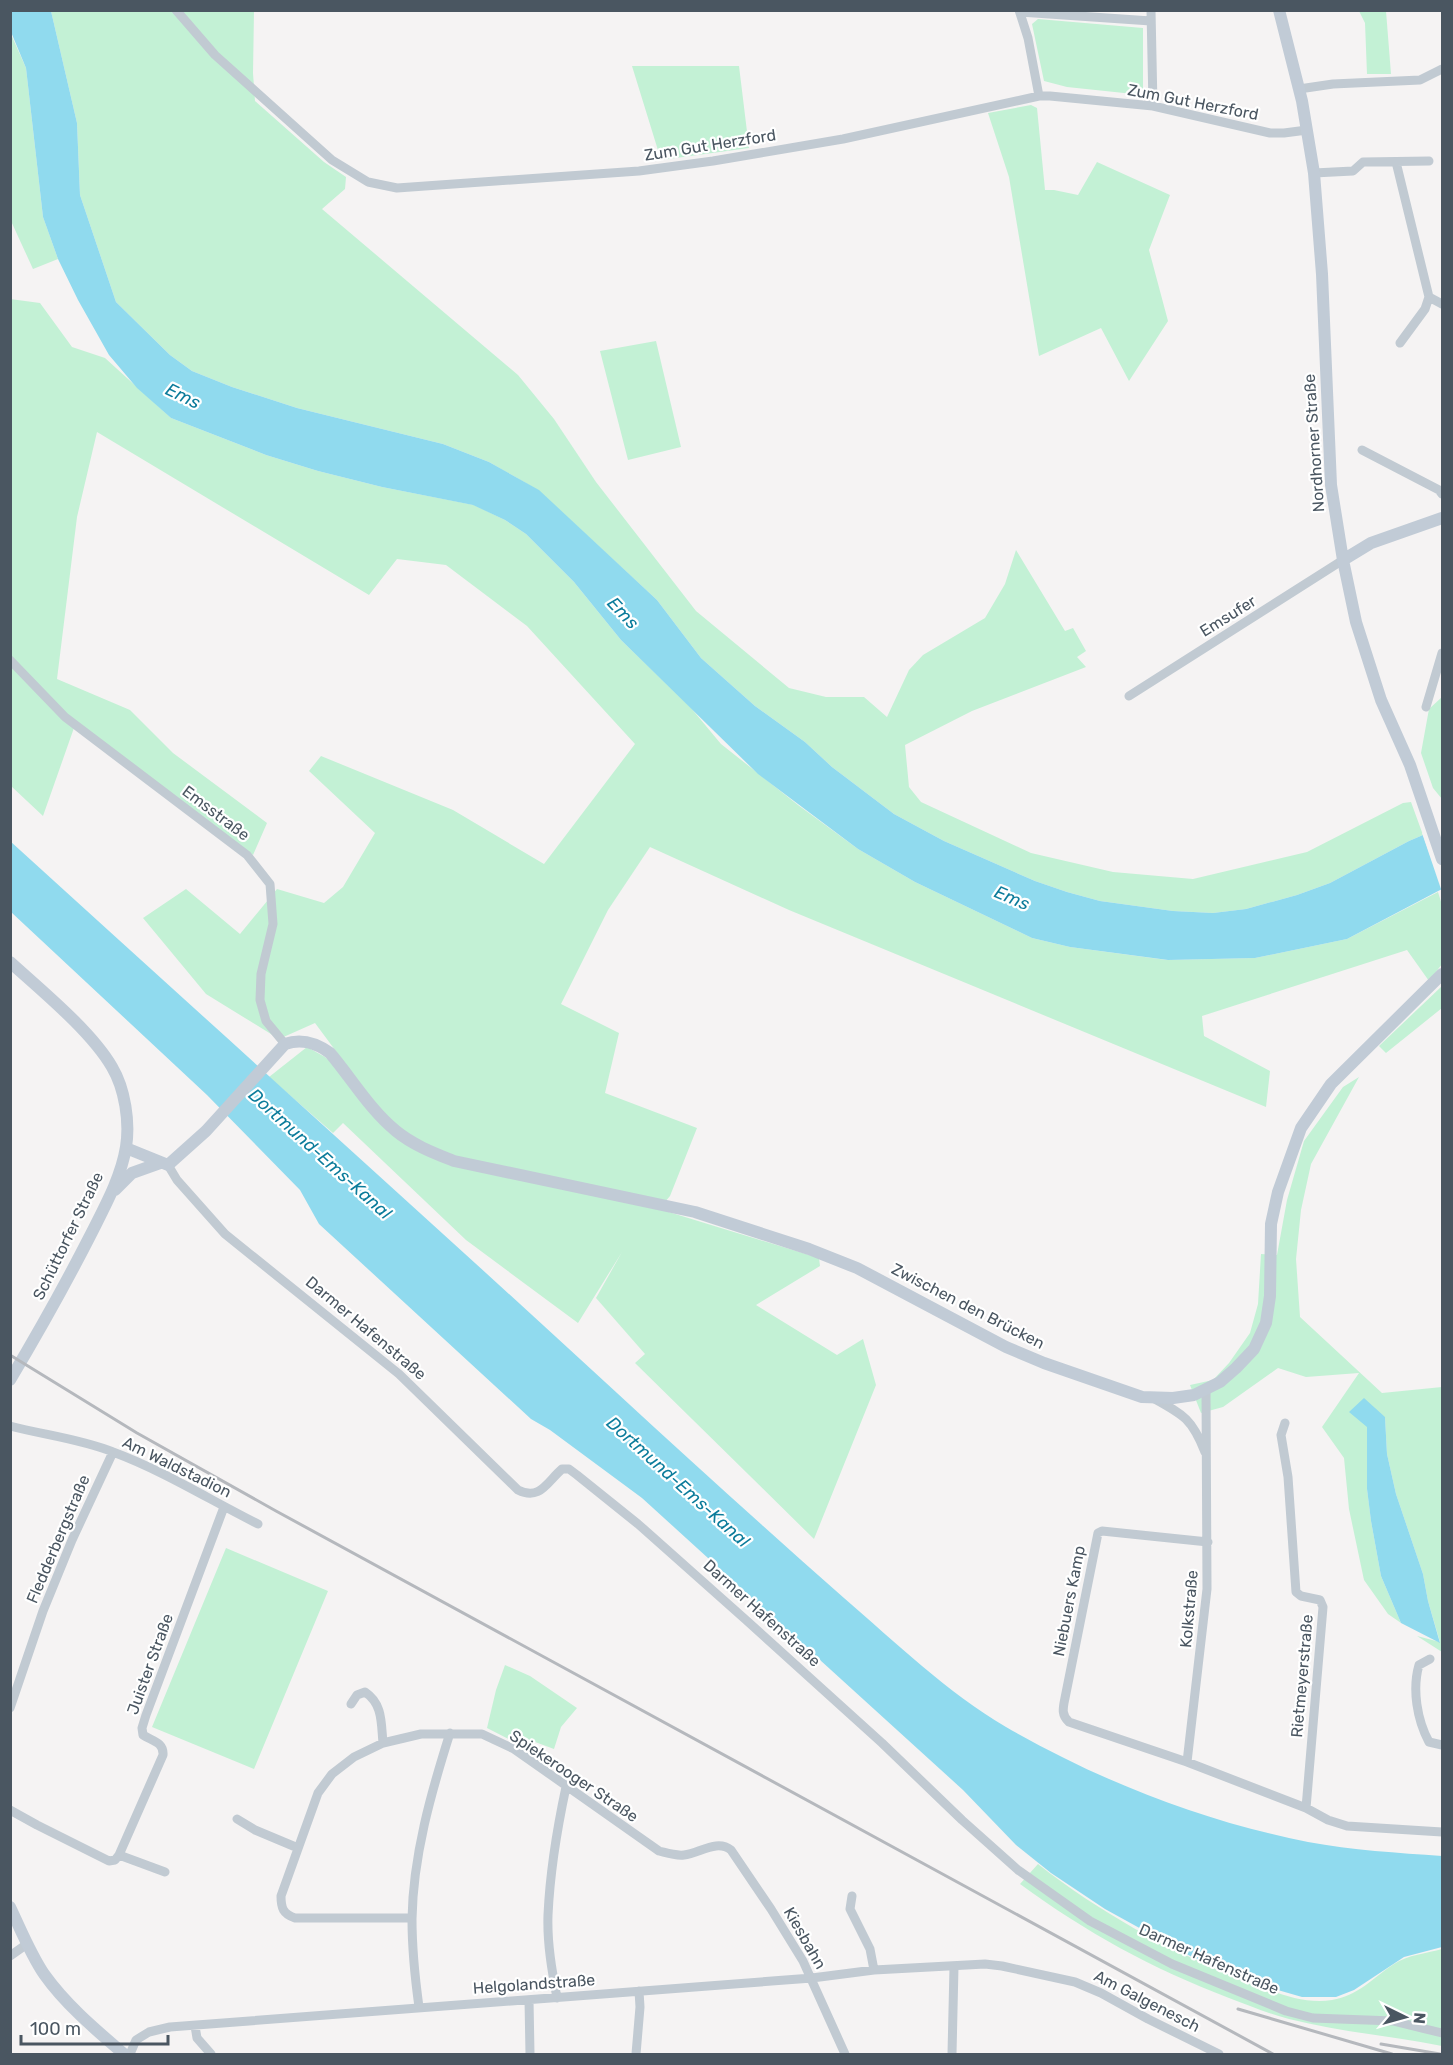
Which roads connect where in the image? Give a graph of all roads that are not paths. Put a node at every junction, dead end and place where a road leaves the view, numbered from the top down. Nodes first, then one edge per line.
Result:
1 (176, 10) edge
2 (1151, 10) edge
3 (1279, 10) edge
4 (1019, 11) edge
5 (1151, 21) junction
6 (1443, 69) edge
7 (1299, 89) junction
8 (1039, 96) junction
9 (1153, 106) junction
10 (1307, 130) junction
11 (1429, 160) dead end
12 (1396, 162) junction
13 (1314, 173) junction
14 (1429, 297) junction
15 (1443, 304) edge
16 (1400, 342) dead end
17 (1362, 450) dead end
18 (1443, 494) edge
19 (1443, 518) edge
20 (1342, 560) junction
21 (1443, 653) edge
22 (10, 660) edge
23 (1129, 696) dead end
24 (1426, 707) dead end
25 (1443, 859) edge
26 (10, 962) edge
27 (1443, 974) edge
28 (285, 1044) junction
29 (126, 1148) junction
30 (164, 1164) junction
31 (111, 1193) junction
32 (10, 1380) edge
33 (1206, 1390) junction
34 (1153, 1398) junction
35 (1286, 1423) dead end
36 (10, 1426) edge
37 (113, 1452) junction
38 (1208, 1458) junction
39 (224, 1507) junction
40 (258, 1524) dead end
41 (1208, 1542) junction
42 (1430, 1659) dead end
43 (351, 1704) dead end
44 (10, 1708) edge
45 (450, 1733) junction
46 (383, 1743) junction
47 (1443, 1745) edge
48 (1187, 1762) junction
49 (566, 1787) junction
50 (1305, 1808) junction
51 (10, 1810) edge
52 (237, 1819) dead end
53 (1443, 1832) edge
54 (725, 1846) joint
55 (297, 1848) junction
56 (119, 1855) junction
57 (165, 1872) dead end
58 (852, 1896) dead end
59 (10, 1907) edge
60 (412, 1918) junction
61 (27, 1944) junction
62 (10, 1956) edge
63 (954, 1967) junction
64 (874, 1970) junction
65 (812, 1978) junction
66 (639, 1990) junction
67 (557, 1998) junction
68 (529, 2000) junction
69 (419, 2007) junction
70 (195, 2026) junction
71 (1443, 2033) edge
72 (1201, 2044) junction
73 (124, 2055) edge
74 (130, 2055) edge
75 (211, 2055) edge
76 (530, 2055) edge
77 (636, 2055) edge
78 (845, 2055) edge
79 (952, 2055) edge
80 (1200, 2055) edge
81 (1219, 2055) edge

1 - 8 street, Zum Gut Herzford
2 - 5 street
3 - 7 street, Nordhorner Straße
4 - 5 street
4 - 8 street
5 - 9 street
6 - 7 street
7 - 10 street, Nordhorner Straße
8 - 9 street, Zum Gut Herzford
9 - 10 street, Zum Gut Herzford
10 - 13 street, Nordhorner Straße
11 - 12 street
12 - 13 street
12 - 14 street
13 - 20 street, Nordhorner Straße
14 - 15 street
14 - 16 street
17 - 18 street
19 - 20 street
20 - 23 street, Emsufer
20 - 25 street, Nordhorner Straße
21 - 24 street
22 - 28 street, Emsstraße
26 - 29 street, Schüttorfer Straße
27 - 33 street, Zwischen den Brücken
28 - 30 street
28 - 34 street, Zwischen den Brücken
29 - 30 street
29 - 31 street, Schüttorfer Straße
30 - 31 street
30 - 71 street, Darmer Hafenstraße
31 - 32 street, Schüttorfer Straße
33 - 34 street, Zwischen den Brücken
33 - 38 street, Kolkstraße
34 - 38 street, Kolkstraße
35 - 50 street, Rietmeyerstraße
36 - 37 street, Am Waldstadion
37 - 39 street, Am Waldstadion
37 - 44 street, Fledderbergstraße
38 - 41 street, Kolkstraße
39 - 40 street, Am Waldstadion
39 - 56 street, Juister Straße
41 - 48 street, Kolkstraße
41 - 48 street, Niebuers Kamp
42 - 47 street
43 - 46 street
45 - 46 street, Spiekerooger Straße
45 - 49 street, Spiekerooger Straße
45 - 60 street
46 - 55 street, Spiekerooger Straße
48 - 50 street
49 - 54 street, Spiekerooger Straße
49 - 67 street
50 - 53 street
51 - 56 street
52 - 55 street
54 - 65 street, Kiesbahn
55 - 60 street, Spiekerooger Straße
56 - 57 street
58 - 64 street
59 - 61 street
60 - 69 street
61 - 62 street
61 - 73 street
63 - 64 street, Helgolandstraße
63 - 72 street, Am Galgenesch
63 - 79 street
64 - 65 street, Helgolandstraße
65 - 66 street, Helgolandstraße
65 - 78 street, Kiesbahn
66 - 67 street, Helgolandstraße
66 - 77 street
67 - 68 street, Helgolandstraße
68 - 69 street, Helgolandstraße
68 - 76 street
69 - 70 street, Helgolandstraße
70 - 74 street, Helgolandstraße
70 - 75 street
72 - 80 street
72 - 81 street, Am Galgenesch

